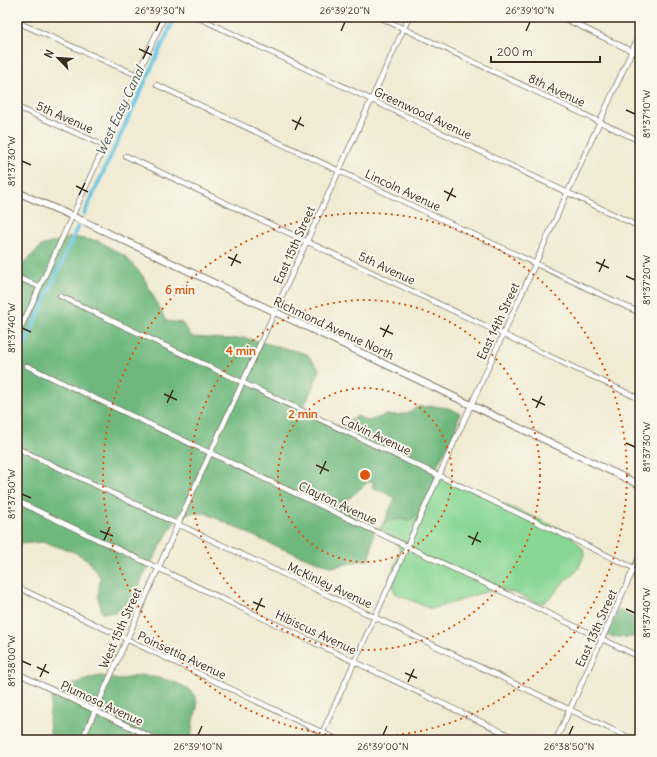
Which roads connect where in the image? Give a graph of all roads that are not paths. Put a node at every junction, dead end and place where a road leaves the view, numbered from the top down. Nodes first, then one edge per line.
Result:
1 (164, 17) edge
2 (198, 17) edge
3 (379, 17) edge
4 (409, 17) edge
5 (560, 17) edge
6 (17, 22) edge
7 (404, 29) junction
8 (640, 33) edge
9 (632, 51) junction
10 (640, 54) edge
11 (137, 75) junction
12 (157, 85) dead end
13 (371, 100) junction
14 (17, 107) edge
15 (600, 121) junction
16 (640, 140) edge
17 (105, 146) junction
18 (126, 156) dead end
19 (339, 171) junction
20 (17, 192) edge
21 (567, 193) junction
22 (72, 216) junction
23 (640, 227) edge
24 (307, 241) junction
25 (535, 264) junction
26 (17, 277) edge
27 (40, 287) junction
28 (60, 296) dead end
29 (275, 312) junction
30 (640, 313) edge
31 (503, 334) junction
32 (17, 336) edge
33 (27, 366) dead end
34 (242, 383) junction
35 (640, 399) edge
36 (470, 405) junction
37 (17, 448) edge
38 (210, 454) junction
39 (438, 475) junction
40 (640, 485) edge
41 (17, 501) edge
42 (178, 524) junction
43 (406, 546) junction
44 (640, 555) edge
45 (158, 568) junction
46 (634, 568) junction
47 (640, 571) edge
48 (17, 587) edge
49 (374, 617) junction
50 (126, 639) junction
51 (602, 639) junction
52 (640, 657) edge
53 (354, 662) junction
54 (17, 673) edge
55 (95, 710) junction
56 (570, 710) junction
57 (322, 732) junction
58 (82, 740) edge
59 (157, 740) edge
60 (319, 740) edge
61 (338, 740) edge
62 (519, 740) edge
63 (556, 740) edge
64 (634, 740) edge

1 - 11 street
2 - 13 street, Greenwood Avenue
3 - 7 street, 8th Avenue
4 - 7 street, East 15th Street
5 - 9 street
6 - 11 street
7 - 13 street, East 15th Street
7 - 15 street, 8th Avenue
8 - 9 street, East 14th Street
9 - 10 street
9 - 15 street, East 14th Street
11 - 17 street
12 - 19 street, Lincoln Avenue
13 - 19 street, East 15th Street
13 - 21 street, Greenwood Avenue
14 - 17 street, 5th Avenue
15 - 16 street, 8th Avenue
15 - 21 street, East 14th Street
17 - 22 street
18 - 24 street, 5th Avenue
19 - 24 street, East 15th Street
19 - 25 street, Lincoln Avenue
20 - 22 street, Richmond Avenue North
21 - 23 street, Greenwood Avenue
21 - 25 street, East 14th Street
22 - 27 street
22 - 29 street, Richmond Avenue North
24 - 29 street, East 15th Street
24 - 31 street, 5th Avenue
25 - 30 street, Lincoln Avenue
25 - 31 street, East 14th Street
26 - 27 street
27 - 32 street
28 - 34 street, Calvin Avenue
29 - 34 street, East 15th Street
29 - 36 street, Richmond Avenue North
31 - 35 street, 5th Avenue
31 - 36 street, East 14th Street
33 - 38 street, Clayton Avenue
34 - 38 street, East 15th Street
34 - 39 street, Calvin Avenue
36 - 39 street, East 14th Street
36 - 40 street, Richmond Avenue North
37 - 42 street, McKinley Avenue
38 - 42 street, East 15th Street
38 - 43 street, Clayton Avenue
39 - 43 street, East 14th Street
39 - 46 street, Calvin Avenue
41 - 45 street, Hibiscus Avenue
42 - 45 street, West 15th Street
42 - 49 street, McKinley Avenue
43 - 49 street, East 14th Street
43 - 51 street, Clayton Avenue
44 - 46 street, East 13th Street
45 - 50 street, West 15th Street
45 - 53 street, Hibiscus Avenue
46 - 47 street, Calvin Avenue
46 - 51 street, East 13th Street
48 - 50 street, Poinsettia Avenue
49 - 53 street, East 14th Street
49 - 56 street, McKinley Avenue
50 - 55 street, West 15th Street
50 - 57 street, Poinsettia Avenue
51 - 52 street, Clayton Avenue
51 - 56 street, East 13th Street
53 - 57 street, East 14th Street
53 - 62 street, Hibiscus Avenue
54 - 55 street, Plumosa Avenue
55 - 58 street, West 15th Street
55 - 59 street, Plumosa Avenue
56 - 63 street, East 13th Street
56 - 64 street, McKinley Avenue
57 - 60 street, East 14th Street
57 - 61 street, Poinsettia Avenue

